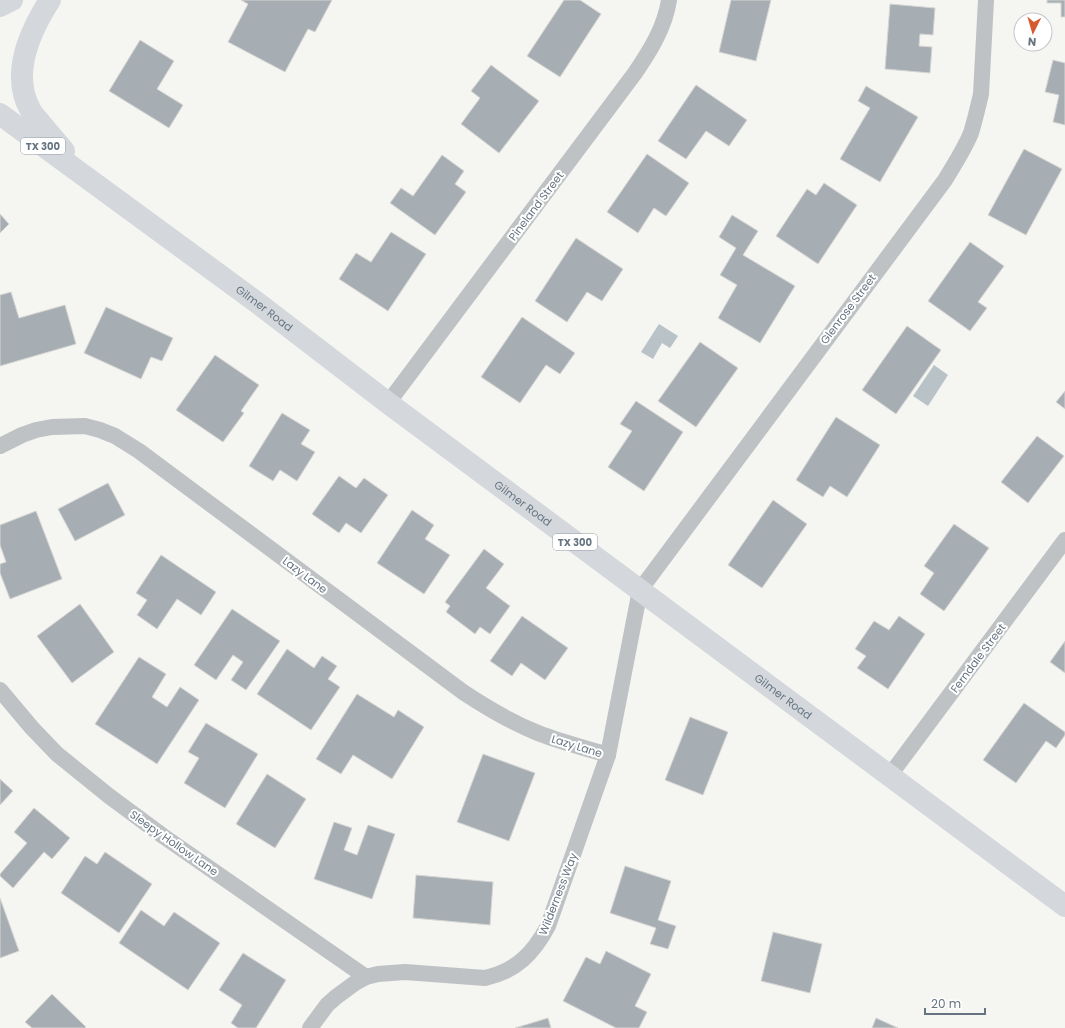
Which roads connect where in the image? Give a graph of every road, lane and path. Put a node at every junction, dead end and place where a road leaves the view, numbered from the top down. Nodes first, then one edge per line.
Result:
1 (12, 0) edge
2 (50, 0) edge
3 (670, 0) edge
4 (986, 0) edge
5 (0, 6) edge
6 (0, 114) edge
7 (85, 177) junction
8 (388, 403) junction
9 (0, 446) edge
10 (1065, 540) edge
11 (640, 590) junction
12 (0, 690) edge
13 (608, 755) junction
14 (890, 775) junction
15 (1065, 906) edge
16 (366, 978) junction
17 (310, 1028) edge

1 - 5 main road
2 - 7 main road
3 - 8 street, Pineland Street
4 - 11 street, Glenrose Street
6 - 7 main road, Gilmer Road / TX 300
7 - 8 main road, Gilmer Road / TX 300
8 - 11 main road, Gilmer Road / TX 300
9 - 13 street, Lazy Lane
10 - 14 street, Ferndale Street
11 - 13 street, Wilderness Way
11 - 14 main road, Gilmer Road / TX 300
12 - 16 street, Sleepy Hollow Lane
13 - 16 street, Wilderness Way
14 - 15 main road, Gilmer Road / TX 300
16 - 17 street, Wilderness Way

